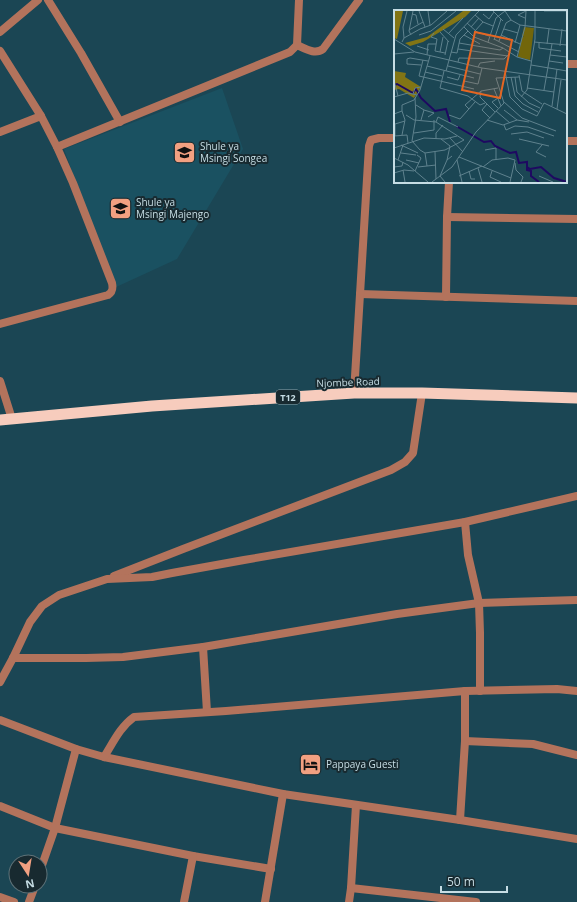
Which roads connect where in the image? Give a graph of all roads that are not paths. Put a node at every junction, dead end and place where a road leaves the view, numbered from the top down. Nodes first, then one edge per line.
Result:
1 (38, 0) edge
2 (48, 0) edge
3 (299, 0) edge
4 (359, 0) edge
5 (0, 32) edge
6 (298, 46) junction
7 (0, 51) edge
8 (41, 116) junction
9 (120, 122) junction
10 (0, 132) edge
11 (394, 138) edge
12 (57, 148) junction
13 (449, 183) edge
14 (447, 216) junction
15 (577, 219) edge
16 (360, 294) junction
17 (446, 297) junction
18 (577, 301) edge
19 (0, 324) edge
20 (0, 381) edge
21 (354, 393) junction
22 (422, 393) junction
23 (577, 398) edge
24 (0, 420) edge
25 (12, 420) junction
26 (577, 496) edge
27 (465, 522) junction
28 (107, 578) junction
29 (577, 600) edge
30 (479, 603) junction
31 (203, 647) junction
32 (13, 658) junction
33 (0, 682) edge
34 (577, 690) edge
35 (480, 691) junction
36 (465, 692) junction
37 (207, 712) junction
38 (0, 720) edge
39 (465, 741) junction
40 (76, 749) junction
41 (577, 755) edge
42 (104, 758) junction
43 (283, 794) junction
44 (356, 805) junction
45 (0, 806) edge
46 (460, 820) junction
47 (55, 828) junction
48 (577, 839) edge
49 (46, 854) edge
50 (193, 856) junction
51 (271, 868) junction
52 (351, 888) junction
53 (0, 897) edge
54 (14, 902) edge
55 (184, 902) edge
56 (265, 902) edge
57 (349, 902) edge
58 (476, 902) edge

1 - 5 street
2 - 9 street
3 - 6 street
4 - 6 street
6 - 9 street
7 - 8 street
8 - 10 street
8 - 12 street
9 - 12 street
11 - 16 street
12 - 19 street
13 - 14 street
14 - 15 street
14 - 17 street
16 - 17 street
16 - 21 street
17 - 18 street
20 - 25 street
21 - 22 highway, Njombe Road / T12
21 - 25 highway, Njombe Road / T12
22 - 23 highway, Njombe Road / T12
22 - 28 street
24 - 25 highway, Njombe Road / T12
26 - 27 street
27 - 28 street
27 - 30 street
28 - 32 street
29 - 30 street
30 - 31 street
30 - 35 street
31 - 32 street
31 - 37 street
32 - 33 street
34 - 35 street
35 - 36 street
36 - 37 street
36 - 39 street
37 - 42 street
38 - 40 street
39 - 41 street
39 - 46 street
40 - 42 street
40 - 47 street
42 - 43 street
43 - 44 street
43 - 51 street
44 - 46 street
44 - 52 street
45 - 47 street
46 - 48 street
47 - 49 street
47 - 50 street
50 - 51 street
50 - 55 street
51 - 56 street
52 - 57 street
52 - 58 street
53 - 54 street

